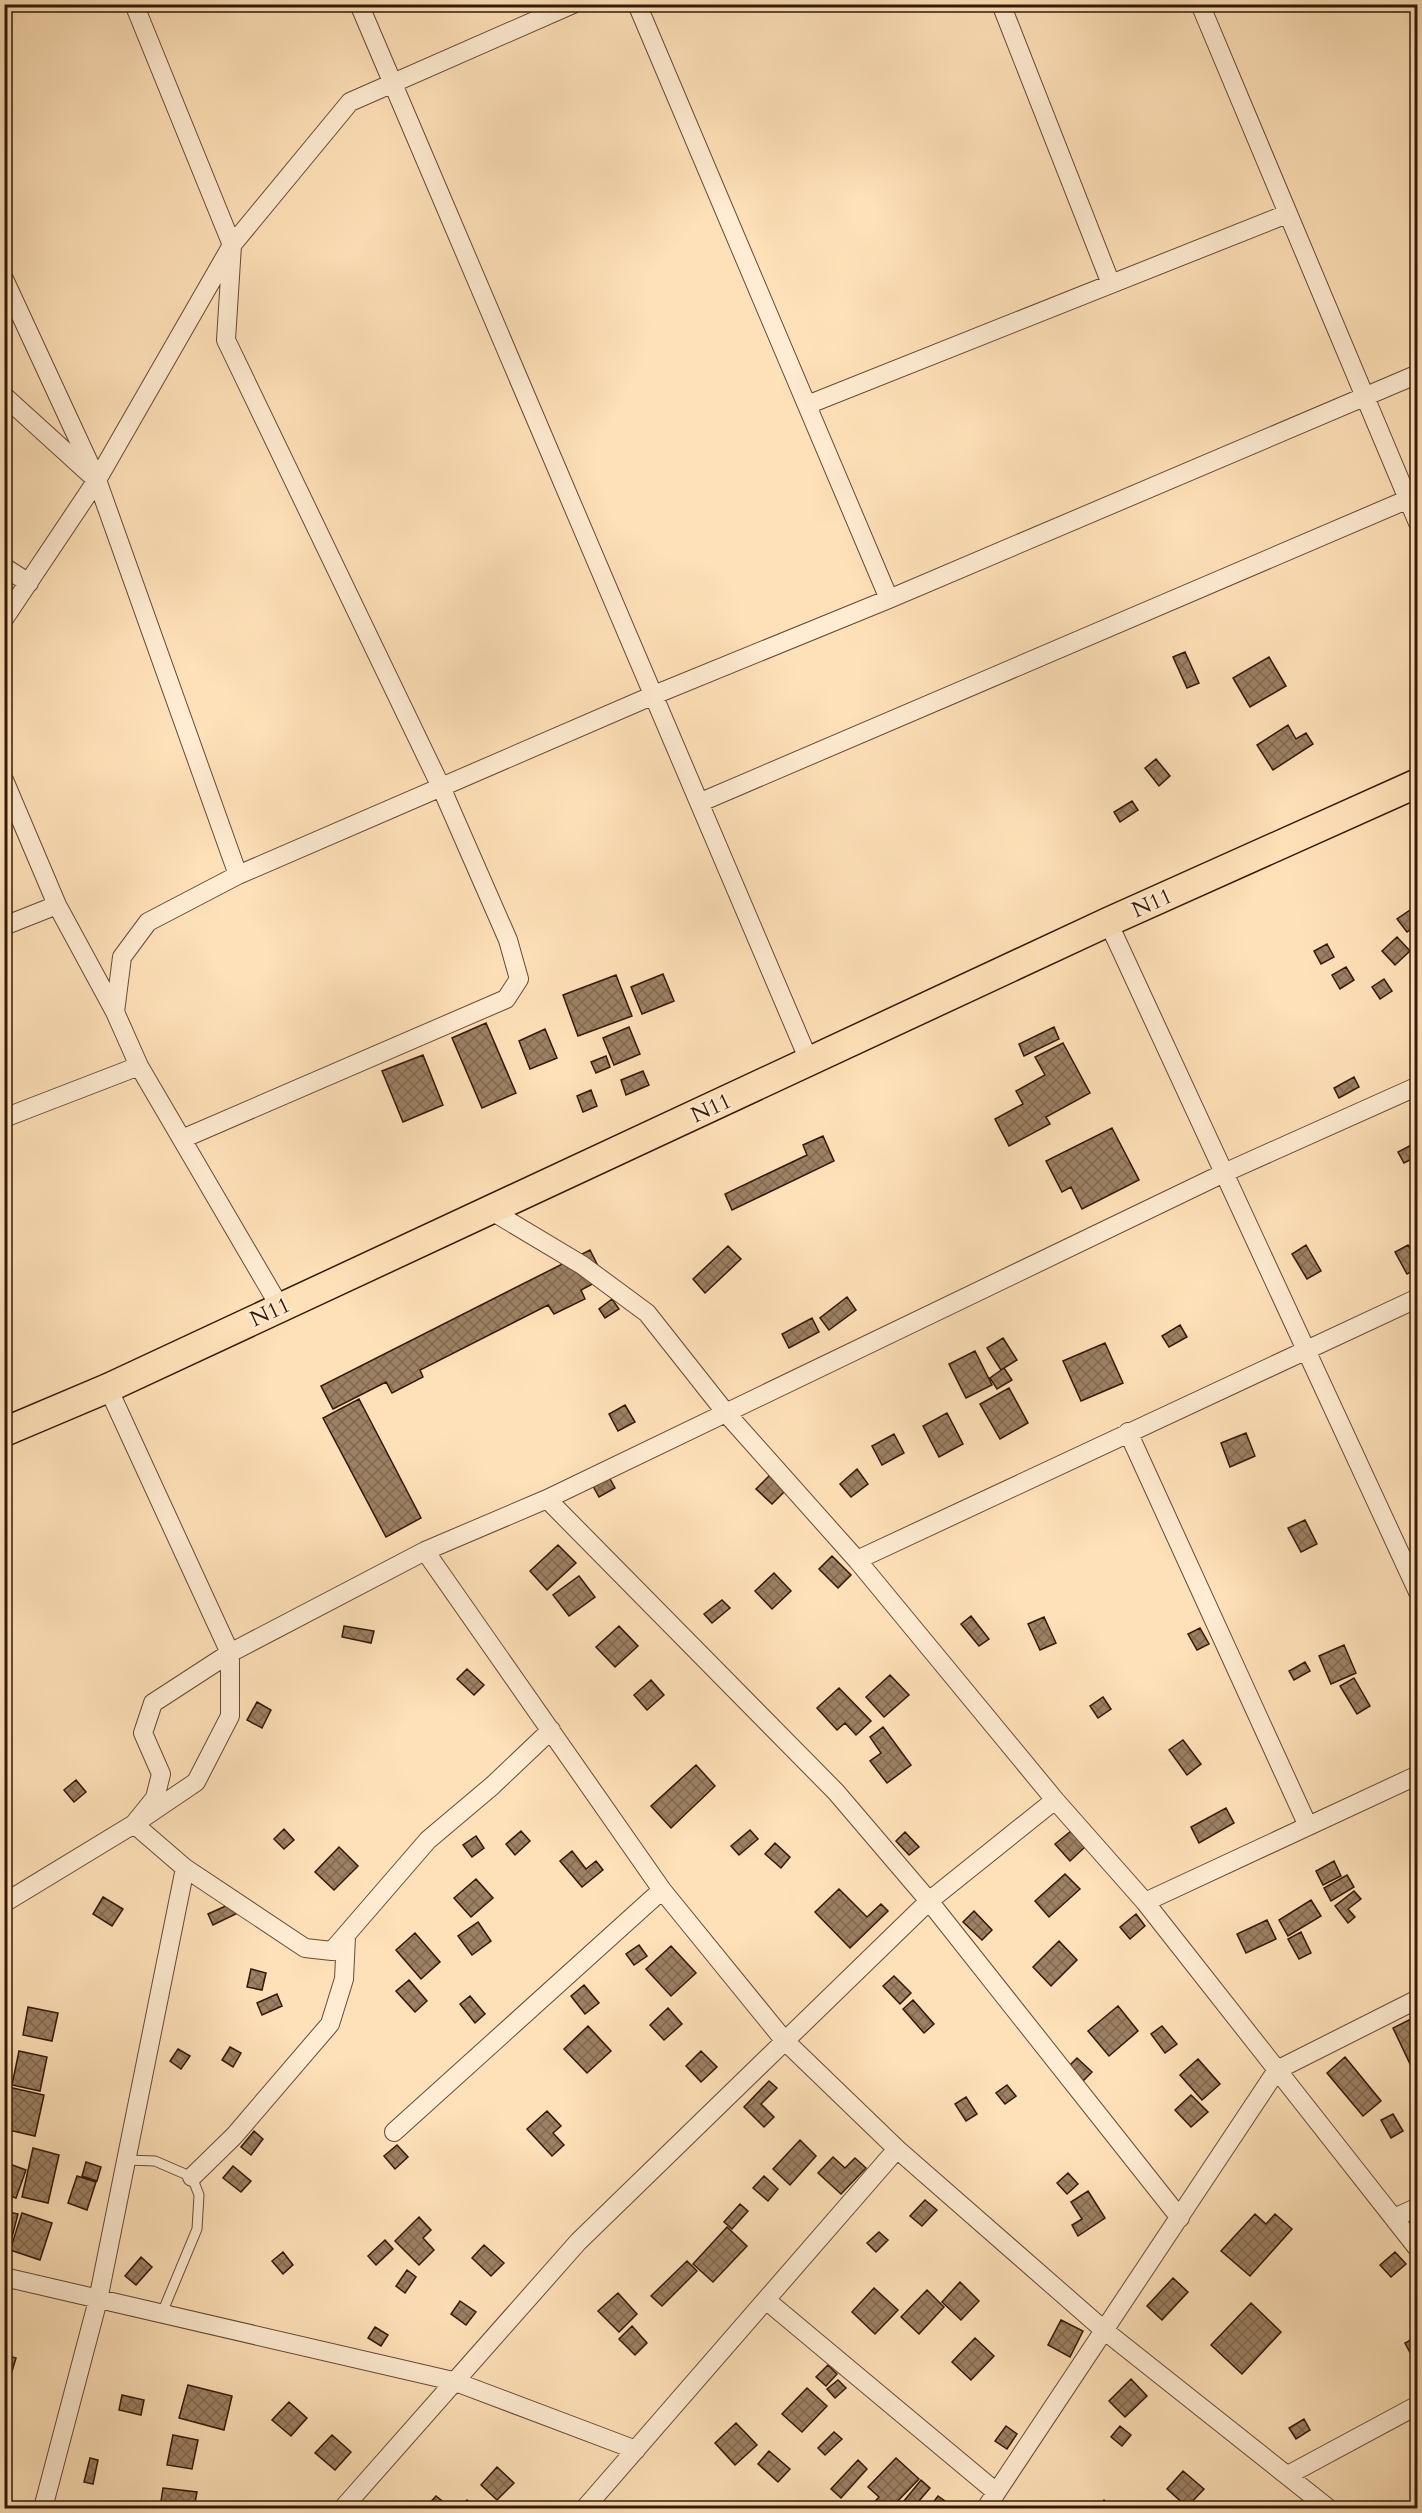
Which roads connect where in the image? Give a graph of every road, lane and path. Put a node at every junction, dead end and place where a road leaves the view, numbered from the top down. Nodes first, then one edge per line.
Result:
1 (134, 4) edge
2 (360, 4) edge
3 (573, 4) edge
4 (637, 4) edge
5 (1001, 4) edge
6 (1200, 4) edge
7 (392, 83) junction
8 (1287, 214) junction
9 (232, 245) junction
10 (4, 279) edge
11 (1111, 284) junction
12 (1418, 374) edge
13 (4, 396) edge
14 (1364, 397) junction
15 (807, 405) junction
16 (97, 480) junction
17 (1412, 497) edge
18 (1418, 523) edge
19 (4, 567) edge
20 (29, 583) junction
21 (889, 599) junction
22 (4, 619) edge
23 (654, 695) junction
24 (4, 780) edge
25 (1418, 783) edge
26 (441, 787) junction
27 (701, 802) junction
28 (238, 875) junction
29 (57, 905) junction
30 (1108, 922) junction
31 (4, 926) edge
32 (115, 1012) junction
33 (810, 1063) junction
34 (139, 1066) junction
35 (1418, 1086) edge
36 (4, 1118) edge
37 (182, 1139) junction
38 (1224, 1173) junction
39 (490, 1210) junction
40 (1418, 1298) edge
41 (280, 1307) junction
42 (1306, 1349) junction
43 (108, 1388) junction
44 (726, 1413) junction
45 (4, 1432) edge
46 (1128, 1432) junction
47 (547, 1499) junction
48 (425, 1551) junction
49 (857, 1560) junction
50 (1418, 1592) edge
51 (230, 1653) junction
52 (551, 1730) junction
53 (1418, 1775) edge
54 (1055, 1800) junction
55 (134, 1824) junction
56 (1308, 1826) junction
57 (185, 1868) junction
58 (662, 1890) junction
59 (929, 1901) junction
60 (1145, 1902) junction
61 (4, 1904) edge
62 (346, 1937) junction
63 (1418, 1999) edge
64 (784, 2040) junction
65 (1277, 2070) junction
66 (394, 2132) dead end
67 (897, 2149) junction
68 (126, 2160) junction
69 (192, 2177) junction
70 (1418, 2207) edge
71 (1180, 2218) junction
72 (1394, 2218) junction
73 (1418, 2249) edge
74 (4, 2277) edge
75 (98, 2300) junction
76 (766, 2300) junction
77 (162, 2313) junction
78 (1105, 2331) junction
79 (453, 2381) junction
80 (1418, 2405) edge
81 (636, 2450) junction
82 (1288, 2475) junction
83 (996, 2492) junction
84 (43, 2508) edge
85 (343, 2508) edge
86 (585, 2508) edge
87 (986, 2508) edge
88 (1328, 2508) edge

1 - 9 street
2 - 7 street
3 - 7 street
4 - 15 street
5 - 11 street
6 - 8 street
7 - 9 street
7 - 23 street
8 - 11 street
8 - 14 street
9 - 16 street
9 - 26 street
10 - 16 street
11 - 15 street
12 - 14 street
13 - 16 street
14 - 17 street
14 - 21 street
15 - 21 street
16 - 20 street
16 - 28 street
17 - 18 street
17 - 27 street
19 - 20 street
20 - 22 street
21 - 23 street
23 - 26 street
23 - 27 street
24 - 29 street
25 - 30 main road, N11
26 - 28 street
26 - 37 street
27 - 33 street
28 - 32 street
29 - 31 street
29 - 32 street
30 - 33 main road, N11
30 - 38 street
32 - 34 street
33 - 39 main road, N11
34 - 36 street
34 - 37 street
35 - 38 street
37 - 41 street
38 - 42 street
38 - 44 street
39 - 41 main road, N11
39 - 44 street
40 - 42 street
41 - 43 main road, N11
42 - 46 street
42 - 50 street
43 - 45 main road, N11
43 - 51 street
44 - 47 street
44 - 49 street
46 - 49 street
46 - 56 street
47 - 48 street
47 - 59 street
48 - 51 street
48 - 52 street
49 - 54 street
51 - 55 street
51 - 55 street
52 - 58 street
52 - 62 street
53 - 56 street
54 - 59 street
54 - 60 street
55 - 57 street
55 - 61 street
56 - 60 street
57 - 62 street
57 - 68 street
58 - 64 street
58 - 66 street
59 - 64 street
59 - 71 street
60 - 65 street
62 - 69 street
63 - 65 street
64 - 67 street
64 - 79 street
65 - 71 street
65 - 72 street
67 - 76 street
67 - 78 street
68 - 69 lane
68 - 75 street
69 - 77 lane
70 - 72 street
71 - 78 street
72 - 73 street
74 - 75 street
75 - 77 street
75 - 84 street
76 - 81 street
76 - 83 street
77 - 79 street
78 - 82 street
78 - 83 street
79 - 81 street
79 - 85 street
80 - 82 street
81 - 86 street
82 - 88 street
83 - 87 street

